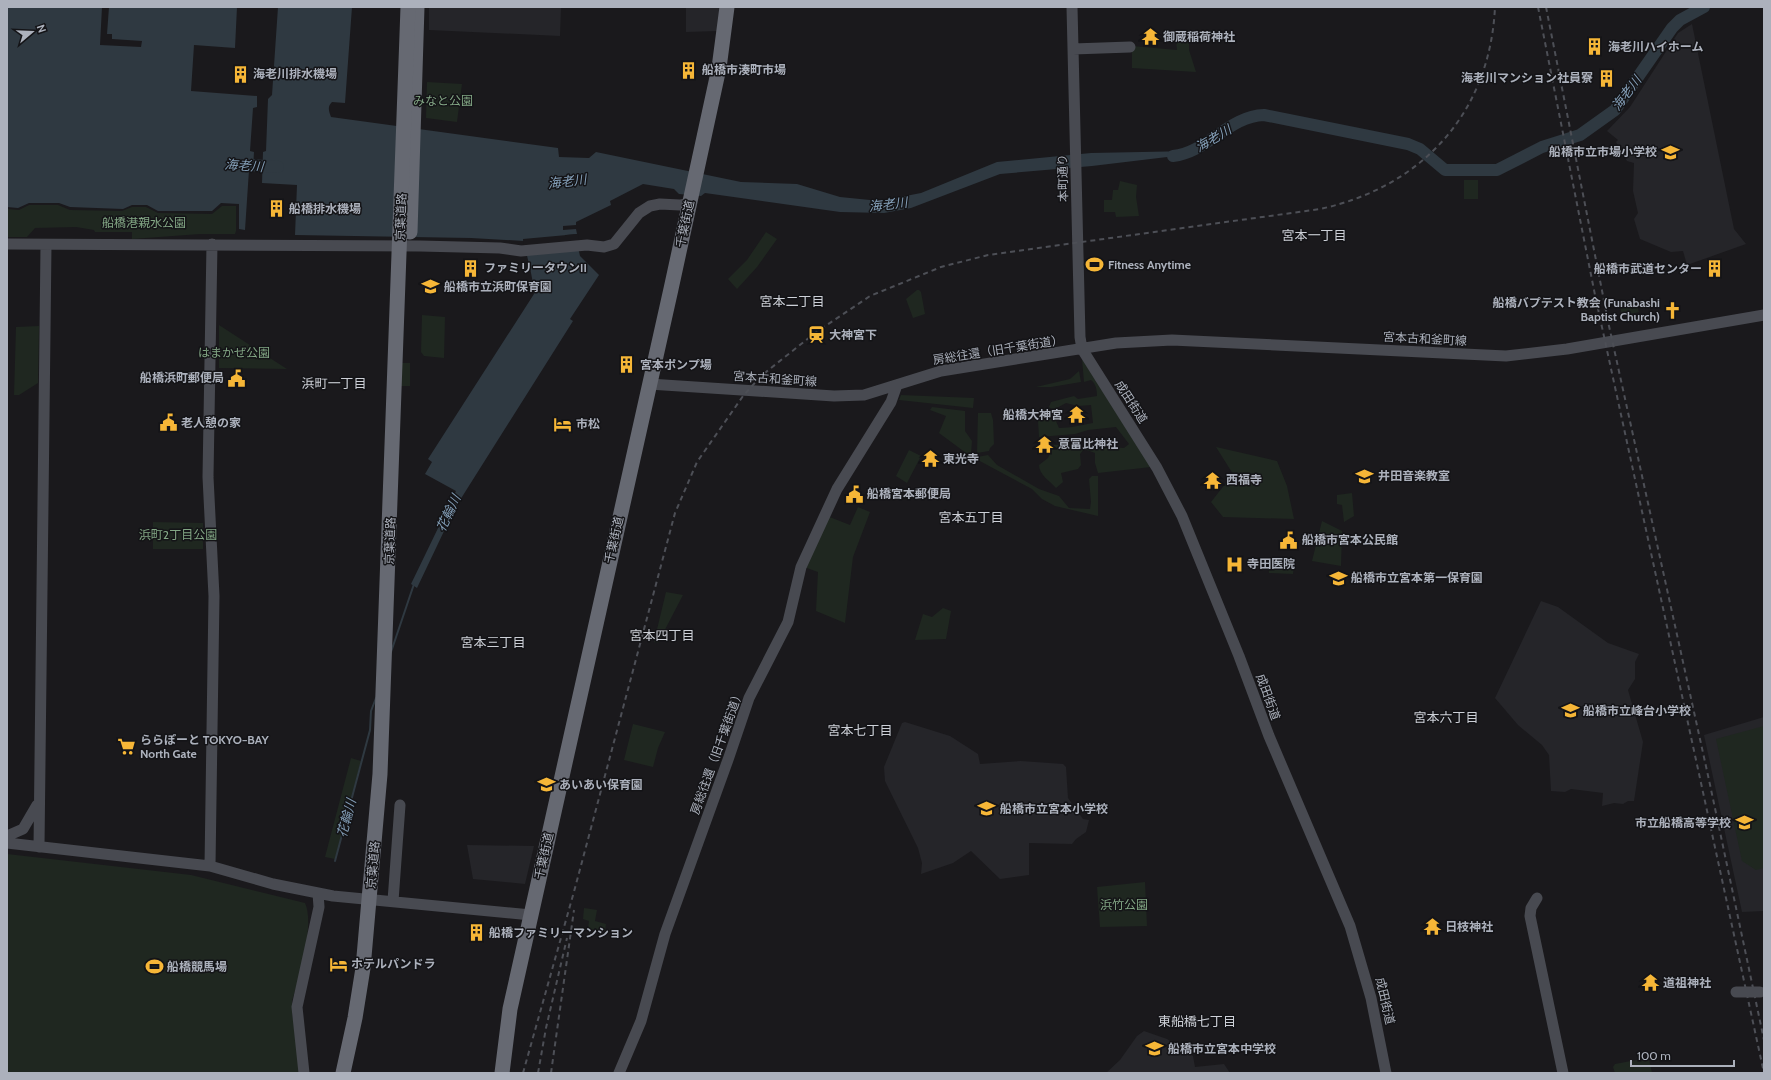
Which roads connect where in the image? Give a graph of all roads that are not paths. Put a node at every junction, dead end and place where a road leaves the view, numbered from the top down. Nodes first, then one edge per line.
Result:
1 (408, 7) edge
2 (417, 7) edge
3 (727, 7) edge
4 (1072, 7) edge
5 (1130, 47) dead end
6 (1073, 49) junction
7 (690, 200) junction
8 (7, 244) edge
9 (212, 244) junction
10 (46, 245) junction
11 (1764, 314) edge
12 (1082, 349) junction
13 (649, 384) junction
14 (897, 385) junction
15 (39, 802) junction
16 (400, 804) dead end
17 (7, 836) edge
18 (7, 843) edge
19 (39, 847) junction
20 (210, 866) junction
21 (318, 893) junction
22 (1537, 898) dead end
23 (393, 901) junction
24 (531, 915) junction
25 (1736, 992) dead end
26 (1762, 992) edge
27 (304, 1073) edge
28 (343, 1073) edge
29 (353, 1073) edge
30 (502, 1073) edge
31 (619, 1073) edge
32 (1386, 1073) edge
33 (1563, 1073) edge

1 - 28 highway, 京葉道路, bridge
2 - 29 highway, 京葉道路
3 - 7 highway, 千葉街道
4 - 6 street, 本町通り
5 - 6 street
6 - 12 street, 本町通り
7 - 9 street
7 - 13 highway, 千葉街道
8 - 10 street
9 - 10 street
9 - 20 street
10 - 15 street
11 - 12 street, 宮本古和釜町線
12 - 14 street, 房総往還（旧千葉街道）
12 - 32 street, 成田街道
13 - 14 street, 宮本古和釜町線
13 - 24 highway, 千葉街道
14 - 31 street, 房総往還（旧千葉街道）
15 - 17 street
15 - 19 street
16 - 23 street
18 - 19 street
19 - 20 street
20 - 21 street
21 - 23 street
21 - 27 street
22 - 33 street
23 - 24 street
24 - 30 highway, 千葉街道
25 - 26 street, bridge

